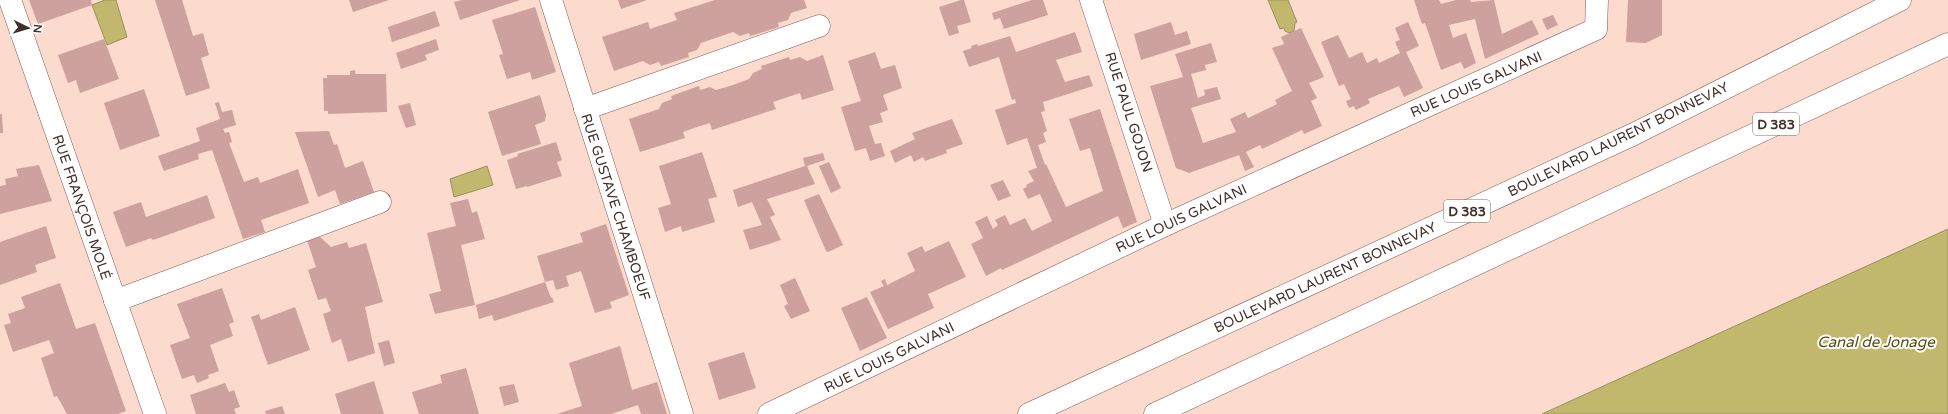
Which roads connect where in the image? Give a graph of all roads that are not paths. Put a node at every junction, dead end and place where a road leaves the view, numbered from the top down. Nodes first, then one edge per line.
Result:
1 (10, 0) edge
2 (551, 0) edge
3 (1091, 0) edge
4 (1597, 0) edge
5 (1900, 0) edge
6 (819, 26) dead end
7 (1948, 44) edge
8 (585, 109) junction
9 (380, 202) dead end
10 (1165, 225) junction
11 (115, 301) junction
12 (155, 414) edge
13 (682, 414) edge
14 (769, 414) edge
15 (1029, 414) edge
16 (1155, 414) edge

1 - 11 main road, RUE FRANÇOIS MOLÉ
2 - 8 main road, RUE GUSTAVE CHAMBOEUF
3 - 10 main road, RUE PAUL GOJON
4 - 10 main road, RUE LOUIS GALVANI
5 - 15 main road, BOULEVARD LAURENT BONNEVAY / D 383
6 - 8 main road
7 - 16 main road, D 383
8 - 13 main road, RUE GUSTAVE CHAMBOEUF
9 - 11 main road
10 - 14 main road, RUE LOUIS GALVANI
11 - 12 main road, RUE FRANÇOIS MOLÉ

